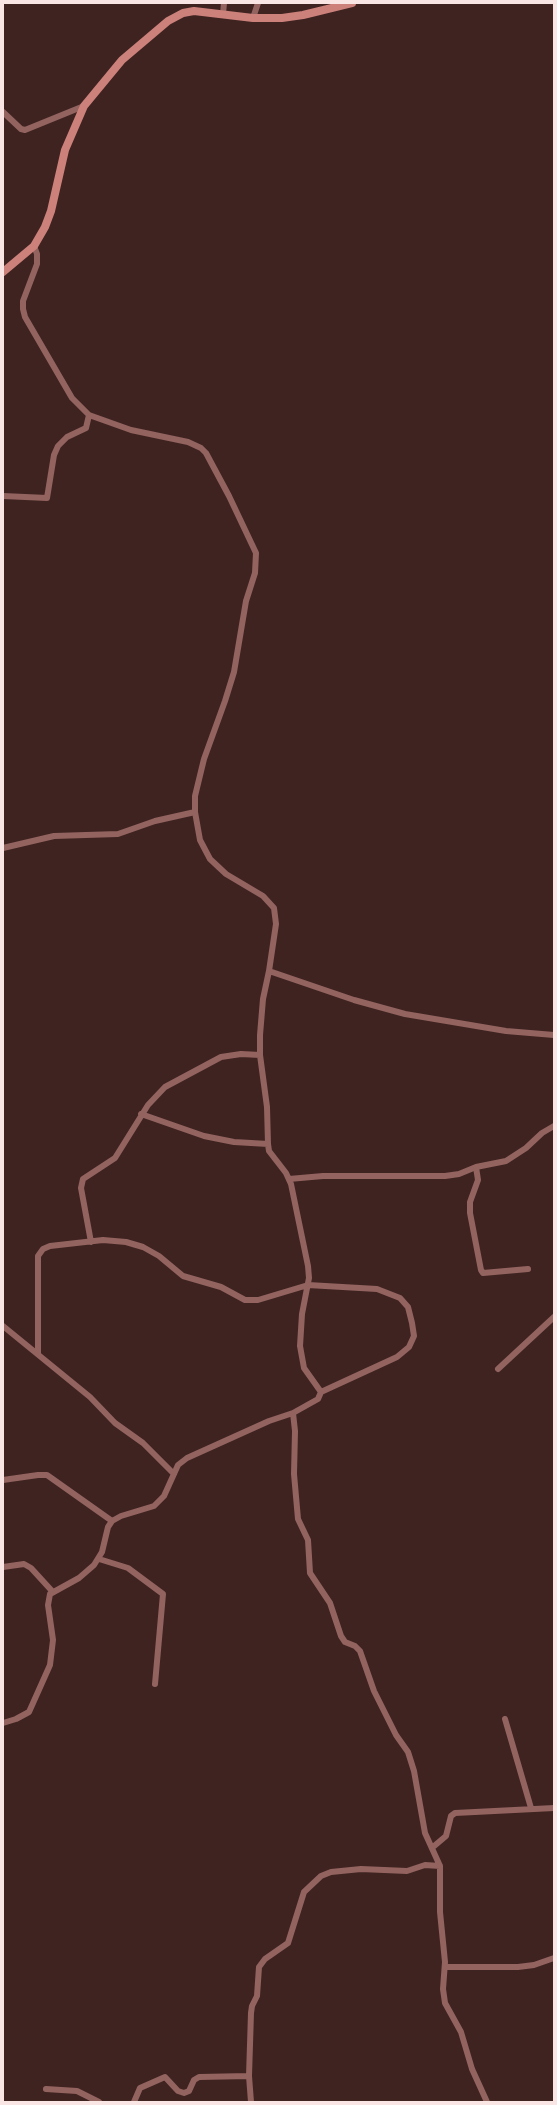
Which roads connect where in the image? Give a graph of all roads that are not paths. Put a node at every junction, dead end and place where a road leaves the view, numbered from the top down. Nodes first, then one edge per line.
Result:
1 (224, 3) edge
2 (258, 3) edge
3 (352, 3) edge
4 (223, 14) junction
5 (252, 18) junction
6 (84, 106) junction
7 (3, 112) edge
8 (34, 246) junction
9 (3, 272) edge
10 (89, 415) junction
11 (3, 496) edge
12 (195, 812) junction
13 (3, 848) edge
14 (269, 971) junction
15 (554, 1035) edge
16 (260, 1055) junction
17 (141, 1114) junction
18 (554, 1126) edge
19 (268, 1144) junction
20 (476, 1167) junction
21 (289, 1179) junction
22 (91, 1242) junction
23 (528, 1269) dead end
24 (308, 1286) junction
25 (554, 1317) edge
26 (3, 1326) edge
27 (38, 1354) junction
28 (498, 1369) dead end
29 (321, 1392) junction
30 (293, 1413) junction
31 (174, 1474) junction
32 (3, 1480) edge
33 (112, 1521) junction
34 (99, 1559) junction
35 (3, 1567) edge
36 (52, 1591) junction
37 (155, 1684) dead end
38 (505, 1719) dead end
39 (3, 1723) edge
40 (530, 1808) junction
41 (554, 1808) edge
42 (433, 1847) junction
43 (440, 1866) junction
44 (554, 1958) edge
45 (445, 1967) junction
46 (249, 2076) junction
47 (46, 2089) dead end
48 (99, 2102) edge
49 (134, 2102) edge
50 (251, 2102) edge
51 (487, 2102) edge

1 - 4 street
2 - 5 street
3 - 5 main road
4 - 5 main road
4 - 6 main road
6 - 7 street
6 - 8 main road
8 - 9 main road
8 - 10 street
10 - 11 street
10 - 12 street
12 - 13 street
12 - 14 street
14 - 15 street
14 - 16 street
16 - 17 street
16 - 19 street
17 - 19 street
17 - 22 street
18 - 20 street
19 - 21 street
20 - 21 street
20 - 23 street
21 - 24 street
22 - 24 street
22 - 27 street
24 - 29 street
24 - 29 street
25 - 28 street
26 - 27 street
27 - 31 street
29 - 30 street
30 - 31 street
30 - 42 street
31 - 33 street
32 - 33 street
33 - 34 street
34 - 36 street
34 - 37 street
35 - 36 street
36 - 39 street
38 - 40 street
40 - 41 street
40 - 42 street
42 - 43 street
43 - 45 street
43 - 46 street
44 - 45 street
45 - 51 street
46 - 49 street
46 - 50 street
47 - 48 street

